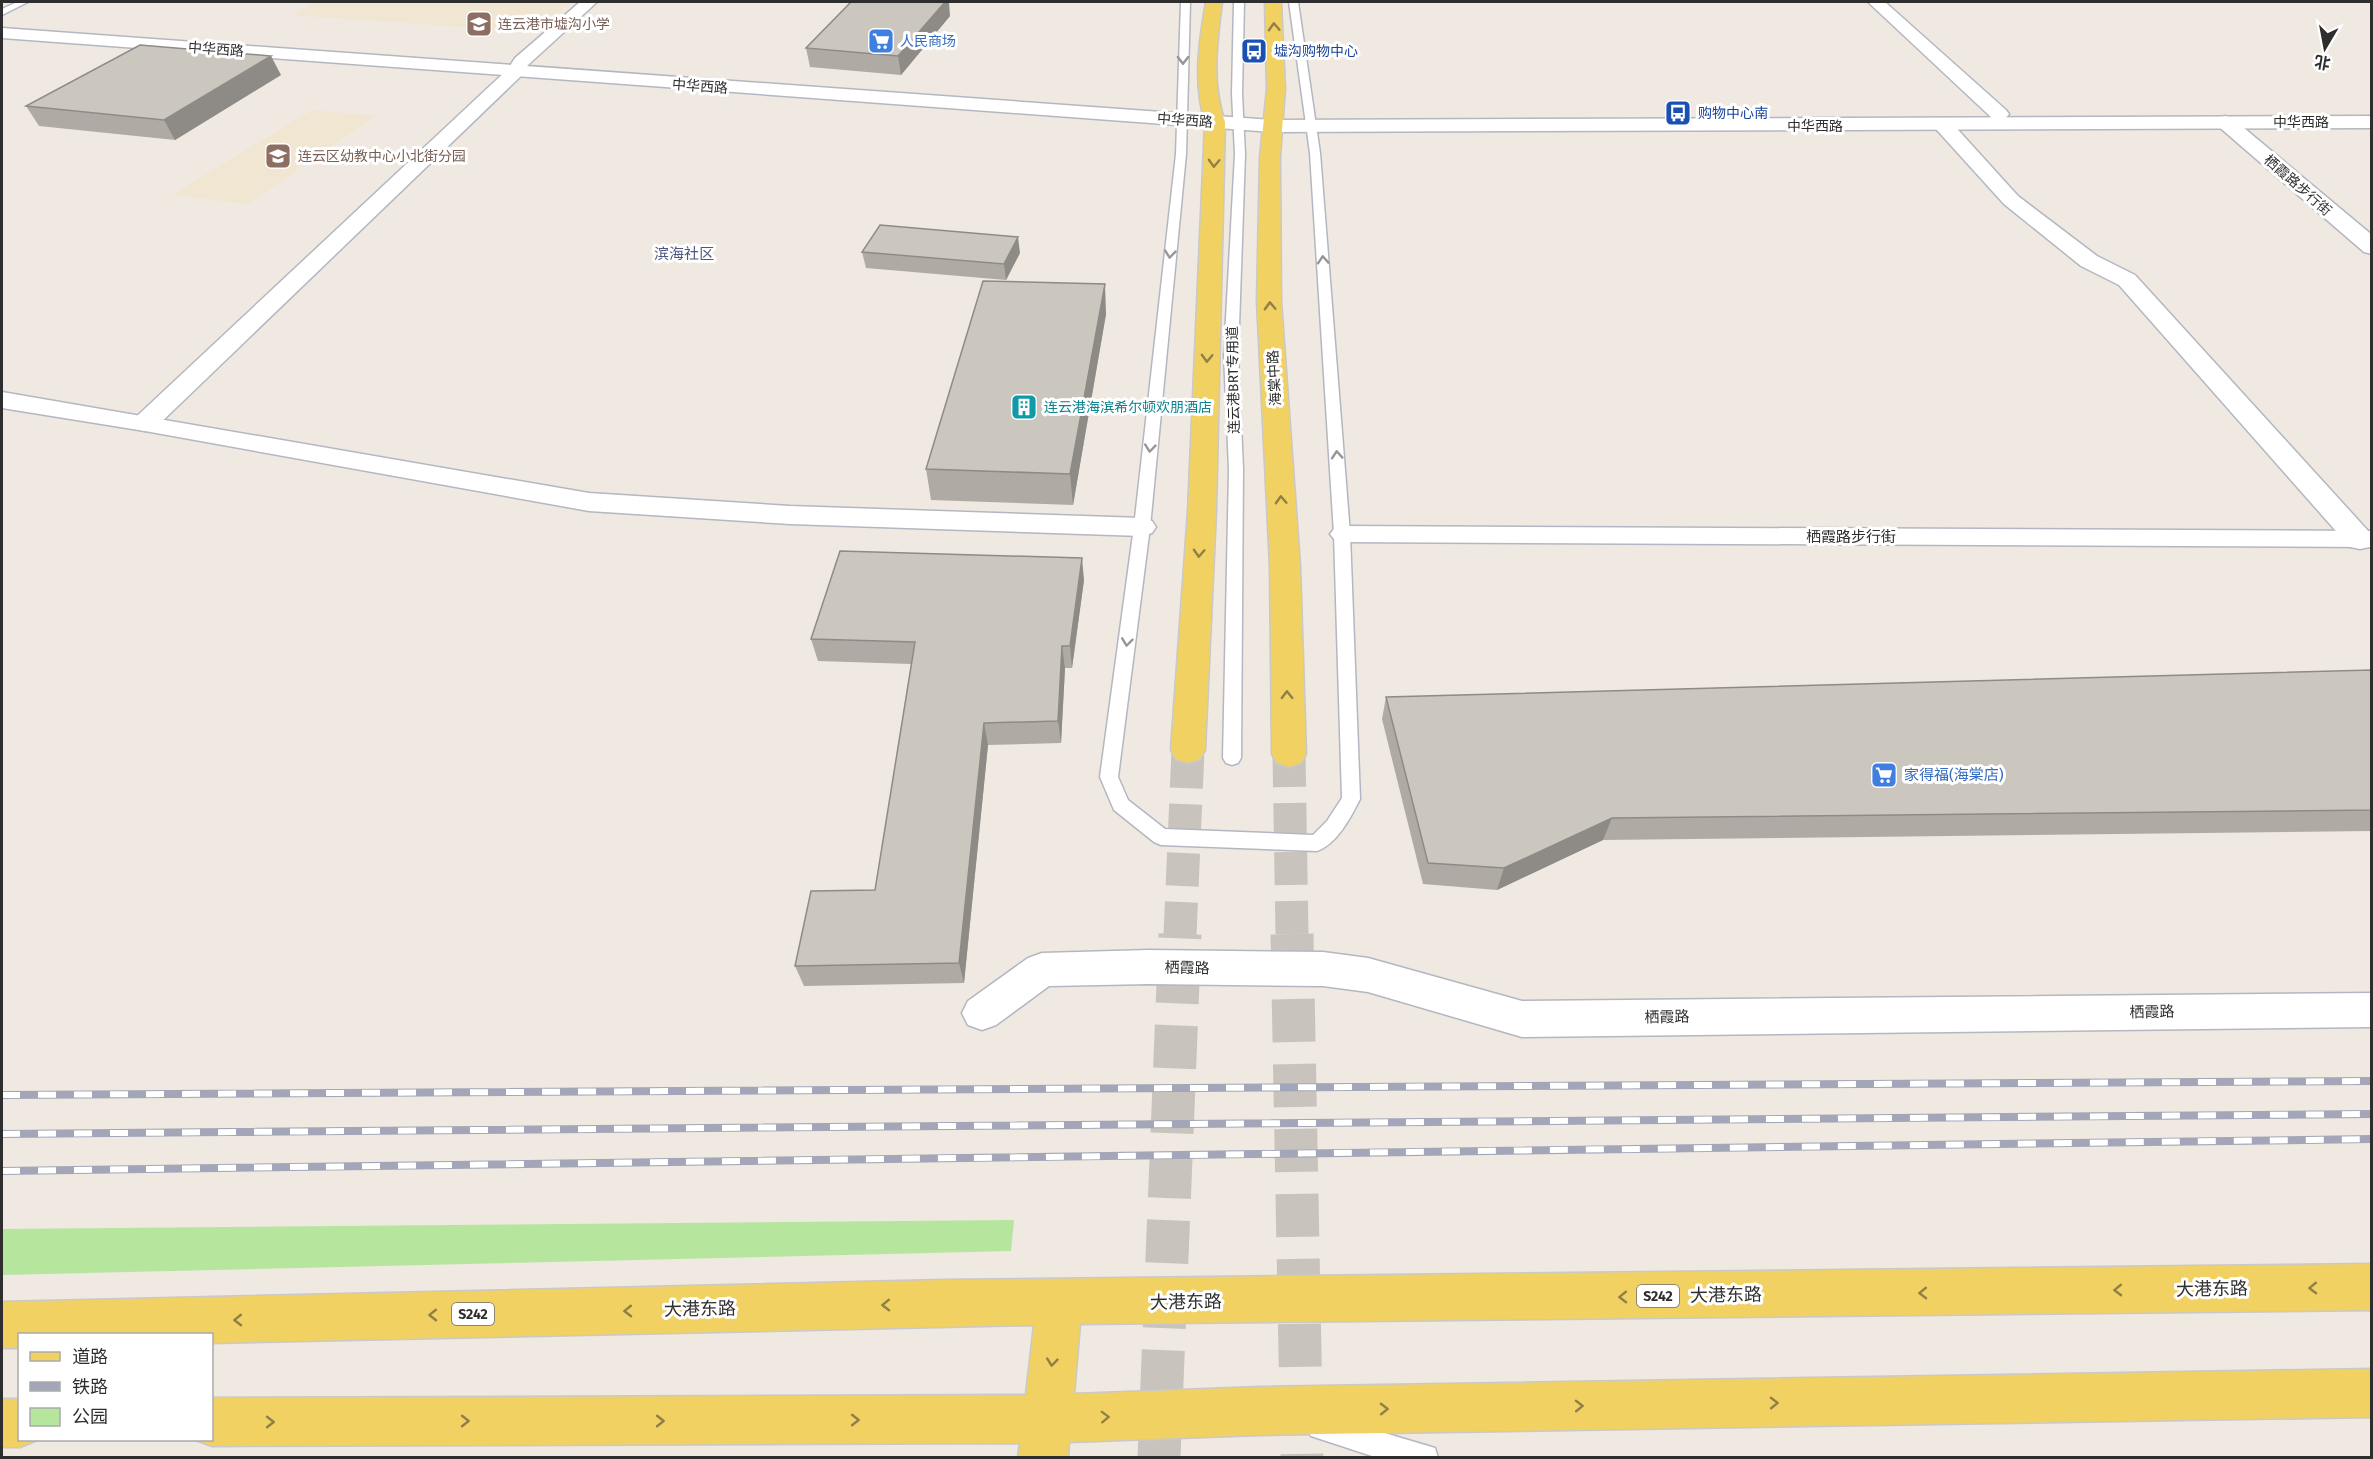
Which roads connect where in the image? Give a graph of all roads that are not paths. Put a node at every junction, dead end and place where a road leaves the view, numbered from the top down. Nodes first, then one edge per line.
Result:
1 (22, 2) edge
2 (589, 2) edge
3 (1185, 2) edge
4 (1214, 2) edge
5 (1239, 2) edge
6 (1273, 2) edge
7 (1294, 2) edge
8 (1876, 2) edge
9 (2, 12) edge
10 (2, 24) edge
11 (2, 33) edge
12 (518, 67) junction
13 (2372, 112) edge
14 (1999, 114) junction
15 (1181, 116) junction
16 (1226, 118) junction
17 (1273, 121) junction
18 (1311, 122) junction
19 (2225, 122) junction
20 (2372, 122) edge
21 (1943, 125) junction
22 (2372, 247) edge
23 (2, 400) edge
24 (145, 423) junction
25 (1142, 527) junction
26 (1342, 534) junction
27 (2366, 540) edge
28 (1188, 750) tunnel mouth
29 (1288, 754) tunnel mouth
30 (1232, 758) dead end
31 (2372, 1010) edge
32 (982, 1013) dead end
33 (2372, 1287) edge
34 (1059, 1304) junction
35 (2, 1325) edge
36 (2372, 1393) edge
37 (1260, 1410) junction
38 (213, 1422) edge
39 (2, 1423) edge
40 (18, 1423) edge
41 (1045, 1438) edge
42 (1425, 1458) edge

1 - 9 lane
2 - 12 main road
3 -> 15 lane
4 - 16 main road
5 - 16 lane, 连云港BRT专用道
17 -> 6 main road, 海棠中路
7 - 18 lane
8 - 14 main road
10 - 12 main road
11 - 12 main road, 中华西路
12 - 15 main road, 中华西路
12 - 24 main road
13 - 14 main road
14 - 18 main road
15 - 16 main road, 中华西路
15 -> 25 lane
16 - 17 main road, 中华西路
16 -> 28 main road
16 - 30 lane, 连云港BRT专用道
17 - 18 main road, 中华西路
29 -> 17 main road, 海棠中路
18 - 21 main road, 中华西路
26 -> 18 lane
19 - 20 main road, 中华西路
19 - 21 main road, 中华西路
19 - 22 main road, 栖霞路步行街
21 - 27 main road, 栖霞路步行街
23 - 24 main road
24 - 25 main road
25 -> 26 lane
26 - 27 street, 栖霞路步行街
31 - 32 main road, 栖霞路
33 -> 34 main road, 大港东路 / S242
34 -> 35 main road, 大港东路 / S242
34 -> 41 main road
37 -> 36 main road
41 -> 37 main road
37 - 42 lane
38 -> 41 main road
39 - 40 main road

